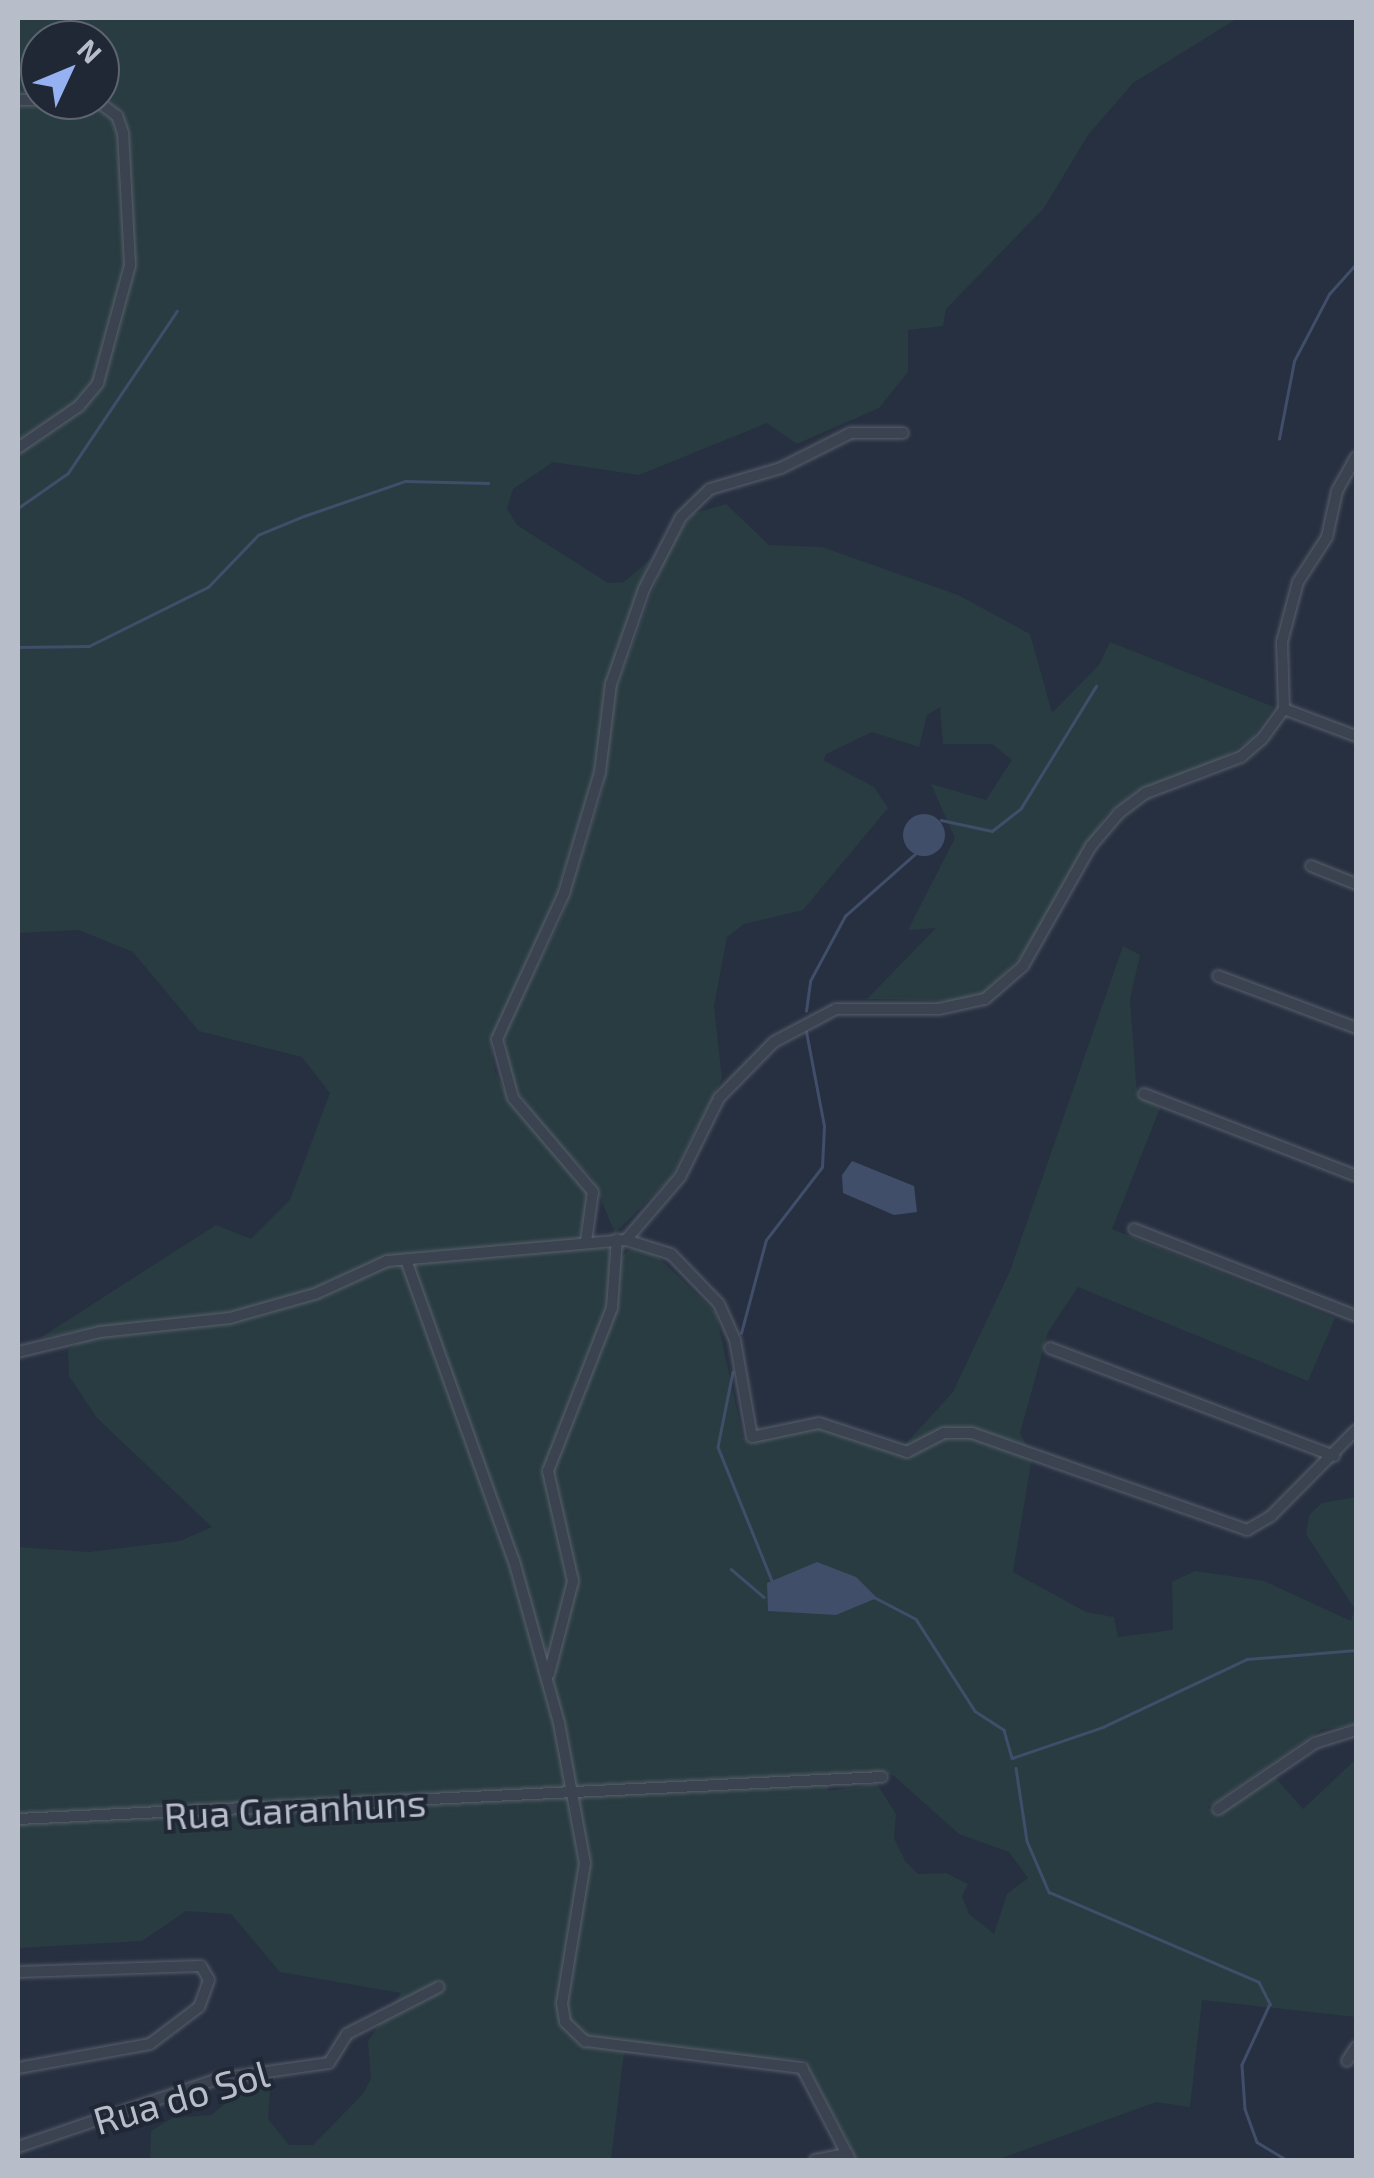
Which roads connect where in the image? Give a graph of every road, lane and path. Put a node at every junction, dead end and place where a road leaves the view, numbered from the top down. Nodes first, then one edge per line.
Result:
1 (118, 120) edge
2 (903, 433) dead end
3 (18, 448) edge
4 (1356, 458) edge
5 (1284, 709) junction
6 (1356, 736) edge
7 (1310, 866) dead end
8 (1356, 884) edge
9 (1218, 976) dead end
10 (1356, 1028) edge
11 (1144, 1094) dead end
12 (1356, 1176) edge
13 (1134, 1229) dead end
14 (621, 1239) junction
15 (586, 1241) junction
16 (406, 1260) junction
17 (1356, 1316) edge
18 (1050, 1348) dead end
19 (18, 1352) edge
20 (1356, 1430) edge
21 (1334, 1456) junction
22 (548, 1674) junction
23 (1356, 1730) edge
24 (882, 1776) dead end
25 (572, 1792) junction
26 (1218, 1809) dead end
27 (18, 1819) edge
28 (18, 1972) edge
29 (439, 1987) dead end
30 (1356, 2047) edge
31 (1347, 2062) dead end
32 (18, 2068) edge
33 (22, 2145) edge
34 (848, 2157) edge
35 (18, 2160) edge
36 (816, 2160) edge

1 - 3 street
2 - 15 street
4 - 5 street
5 - 6 street
5 - 14 street
7 - 8 street
9 - 10 street
11 - 12 street
13 - 17 street
14 - 15 street
14 - 21 street
14 - 22 street
15 - 16 street
16 - 19 street
16 - 22 street
18 - 21 street
20 - 21 street
22 - 25 street
23 - 26 street
24 - 25 street, Rua Garanhuns
25 - 27 street, Rua Garanhuns
25 - 34 street
28 - 32 street
29 - 33 street, Rua do Sol
30 - 31 street
33 - 35 street
34 - 36 street

